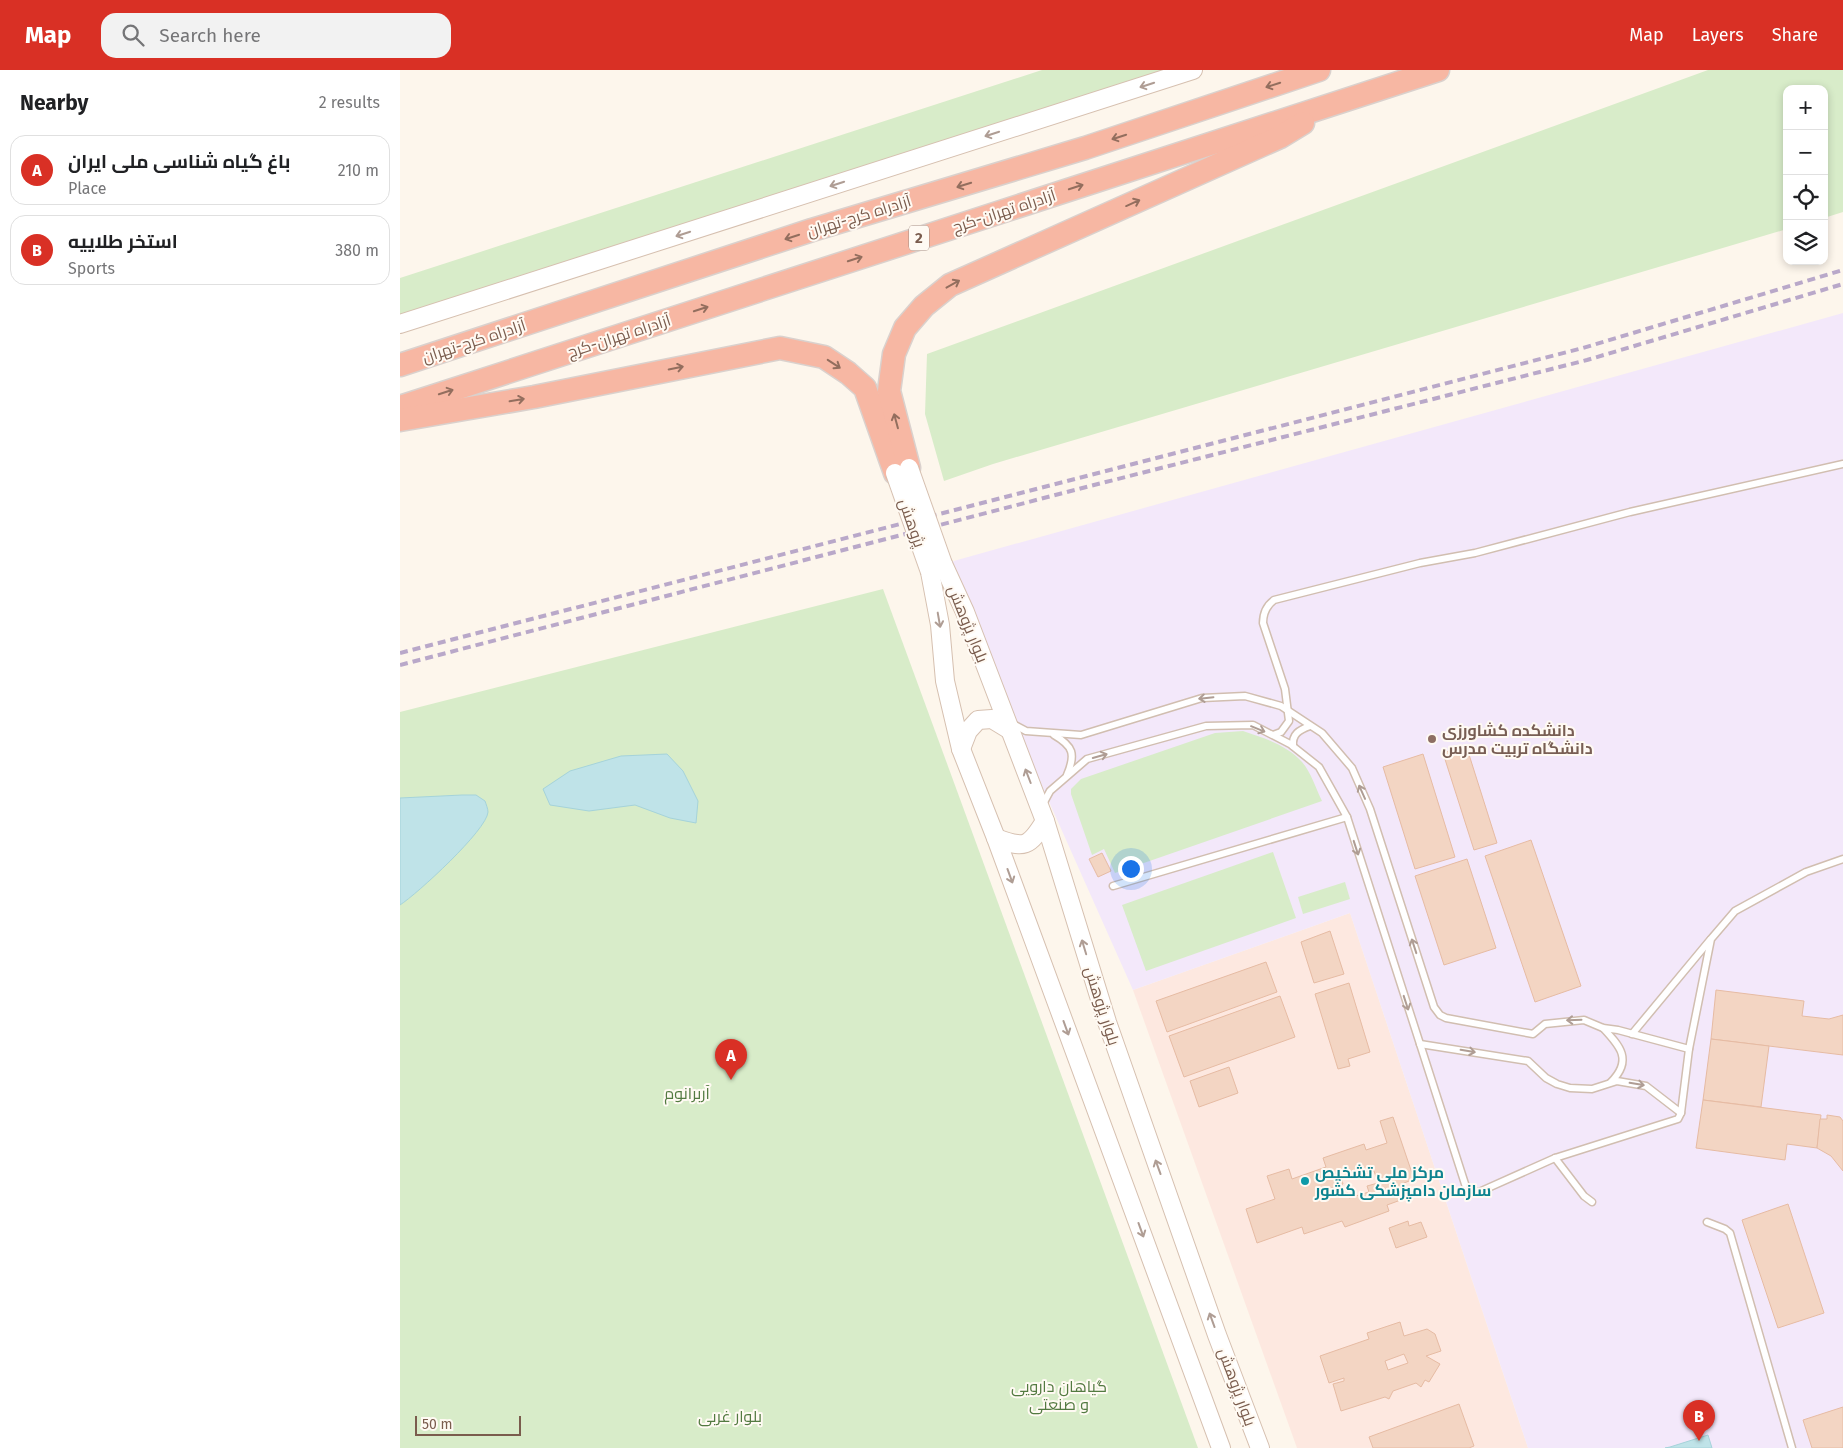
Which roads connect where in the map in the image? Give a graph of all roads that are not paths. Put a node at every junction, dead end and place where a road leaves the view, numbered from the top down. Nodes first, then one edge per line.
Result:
1 (1193, 70) edge
2 (1320, 70) edge
3 (1438, 70) edge
4 (1332, 104) junction
5 (400, 324) edge
6 (400, 365) edge
7 (400, 407) edge
8 (400, 420) edge
9 (1843, 464) edge
10 (902, 471) junction
11 (936, 568) junction
12 (1289, 712) junction
13 (1008, 725) junction
14 (1310, 726) junction
15 (1051, 733) junction
16 (1273, 735) junction
17 (1293, 746) junction
18 (961, 749) junction
19 (1067, 776) junction
20 (1043, 816) junction
21 (1346, 817) junction
22 (996, 838) junction
23 (1843, 859) edge
24 (1113, 886) dead end
25 (1711, 939) junction
26 (1603, 1028) junction
27 (1632, 1034) junction
28 (1420, 1044) junction
29 (1689, 1049) junction
30 (1610, 1082) junction
31 (1682, 1114) junction
32 (1555, 1158) junction
33 (1592, 1202) dead end
34 (1707, 1222) dead end
35 (1221, 1448) edge
36 (1260, 1448) edge
37 (1792, 1448) edge

1 -> 5 street
2 -> 6 highway, آزادراه کرج-تهران / 2
3 - 4 highway, آزادراه تهران-کرج / 2
7 -> 4 highway, آزادراه تهران-کرج / 2
10 -> 4 highway
8 -> 10 highway
9 - 12 lane
10 - 11 street, پژوهش, bridge
11 - 13 street, بلوار پژوهش
11 -> 18 street, بلوار پژوهش
12 - 14 lane
12 -> 15 lane
12 - 16 lane
13 - 15 lane
13 - 18 street
20 -> 13 street, بلوار پژوهش
14 - 17 lane
26 -> 14 lane
15 - 19 lane
16 - 17 lane
19 -> 16 lane
17 - 21 lane
18 - 22 street, بلوار پژوهش
19 - 20 lane
20 - 22 street
36 -> 20 street, بلوار پژوهش
21 - 24 lane
21 -> 28 lane
22 -> 35 street, بلوار پژوهش
23 - 25 lane
25 - 27 lane
25 - 29 lane
26 - 27 lane
26 - 30 lane
27 - 29 lane
28 -> 30 lane
28 - 32 lane
29 - 31 lane
30 -> 31 lane
31 - 32 lane
32 - 33 lane
34 - 37 lane

